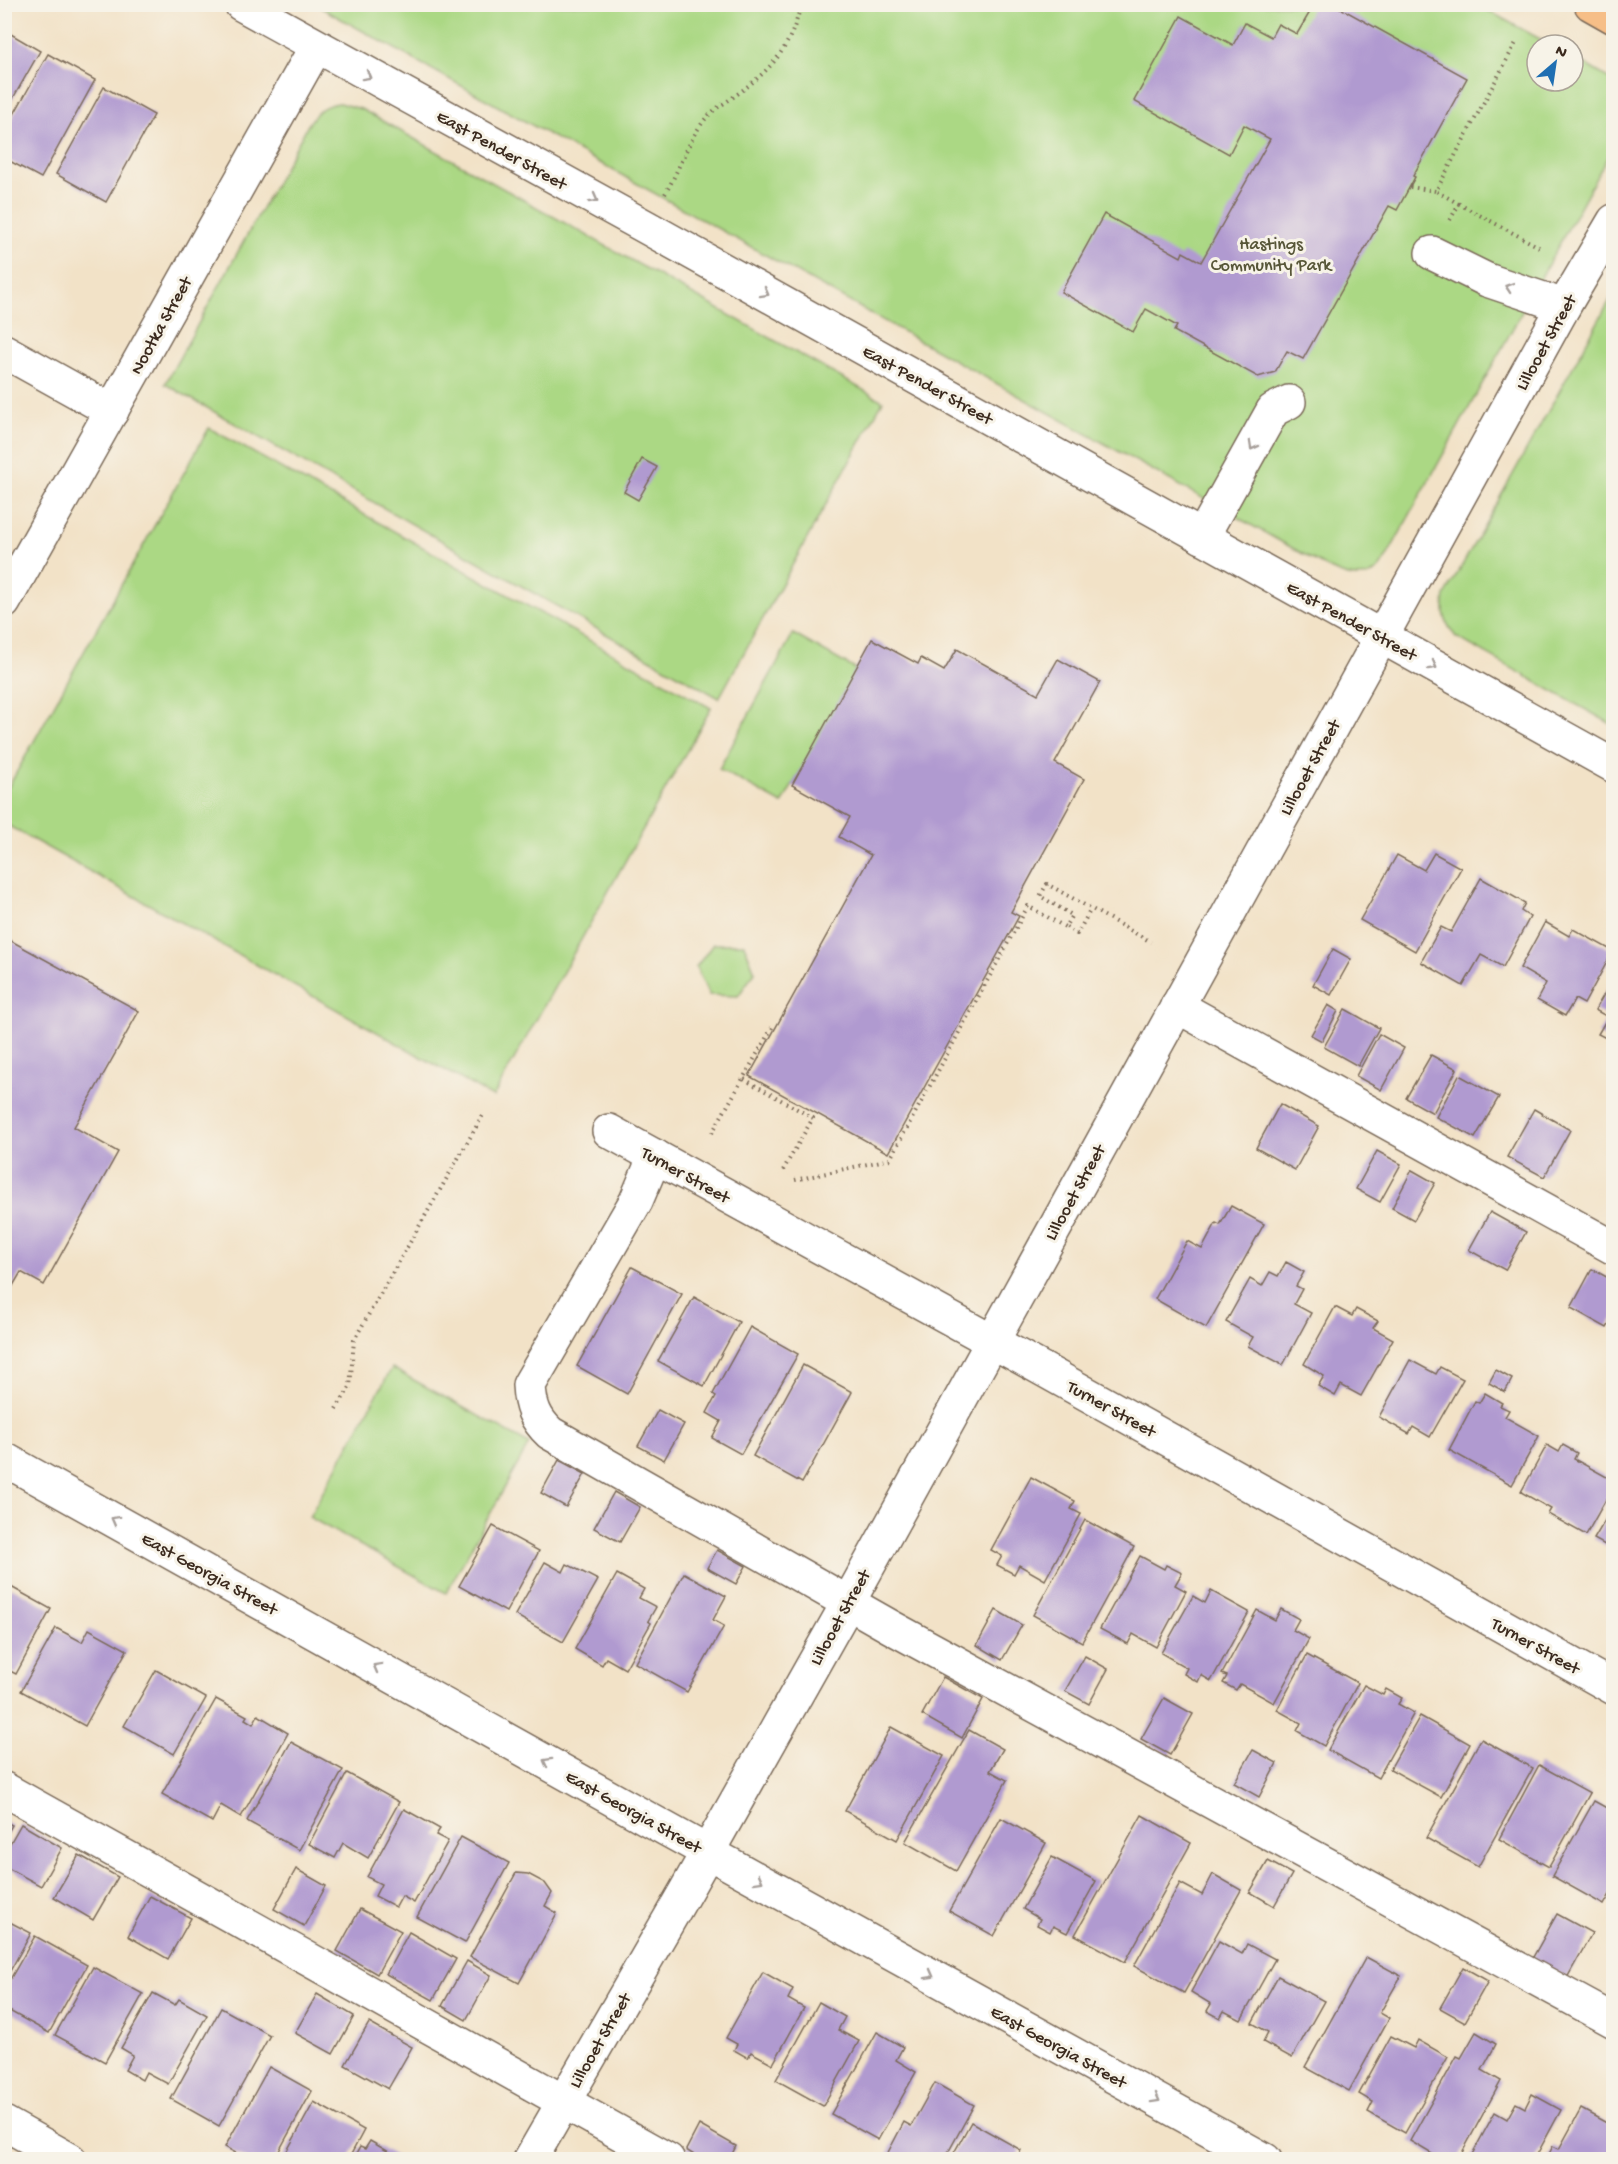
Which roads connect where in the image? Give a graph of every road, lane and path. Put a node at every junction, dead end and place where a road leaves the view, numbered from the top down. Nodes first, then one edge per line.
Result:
1 (241, 4) edge
2 (801, 4) edge
3 (1591, 4) edge
4 (1614, 17) edge
5 (1517, 40) dead end
6 (316, 47) junction
7 (1410, 187) dead end
8 (1436, 191) junction
9 (1458, 204) junction
10 (1614, 221) edge
11 (646, 227) junction
12 (1539, 247) dead end
13 (1432, 253) joint
14 (1564, 306) junction
15 (4, 351) edge
16 (1289, 402) dead end
17 (112, 411) junction
18 (1202, 537) junction
19 (4, 602) edge
20 (1382, 637) junction
21 (1614, 766) edge
22 (1091, 909) junction
23 (1065, 927) junction
24 (1151, 942) dead end
25 (1177, 1006) junction
26 (773, 1026) dead end
27 (744, 1079) junction
28 (483, 1116) dead end
29 (609, 1131) dead end
30 (712, 1134) dead end
31 (655, 1156) junction
32 (782, 1172) dead end
33 (795, 1180) dead end
34 (1614, 1248) edge
35 (991, 1342) junction
36 (336, 1409) dead end
37 (4, 1459) edge
38 (848, 1603) junction
39 (1614, 1688) edge
40 (4, 1789) edge
41 (708, 1852) junction
42 (1614, 2021) edge
43 (564, 2101) junction
44 (4, 2123) edge
45 (70, 2160) edge
46 (530, 2160) edge
47 (668, 2160) edge
48 (1265, 2160) edge

1 - 6 street, East Pender Street
2 - 11 path
3 - 4 main road
5 - 8 path
6 -> 11 street, East Pender Street
6 - 17 street, Nootka Street
7 - 8 path
8 - 9 path
9 - 12 path
9 - 13 path
10 - 14 street, Lillooet Street
11 -> 18 street, East Pender Street
14 -> 13 street
14 - 20 street, Lillooet Street
15 - 17 street
16 -> 18 street
17 - 19 street, Nootka Street
18 - 20 street, East Pender Street
20 -> 21 street, East Pender Street
20 - 25 street, Lillooet Street
22 - 23 path
22 - 23 path
22 - 24 path
23 - 33 path
25 - 34 street
25 - 35 street, Lillooet Street
26 - 27 path
27 - 30 path
27 - 32 path
28 - 36 path
29 - 31 street, Turner Street
31 - 35 street, Turner Street
31 - 38 street
35 - 38 street, Lillooet Street
35 - 39 street, Turner Street
41 -> 37 street, East Georgia Street
38 - 41 street, Lillooet Street
38 - 42 street
40 - 43 street
41 - 43 street, Lillooet Street
41 -> 48 street, East Georgia Street
43 - 46 street, Lillooet Street
43 - 47 street
44 - 45 street

